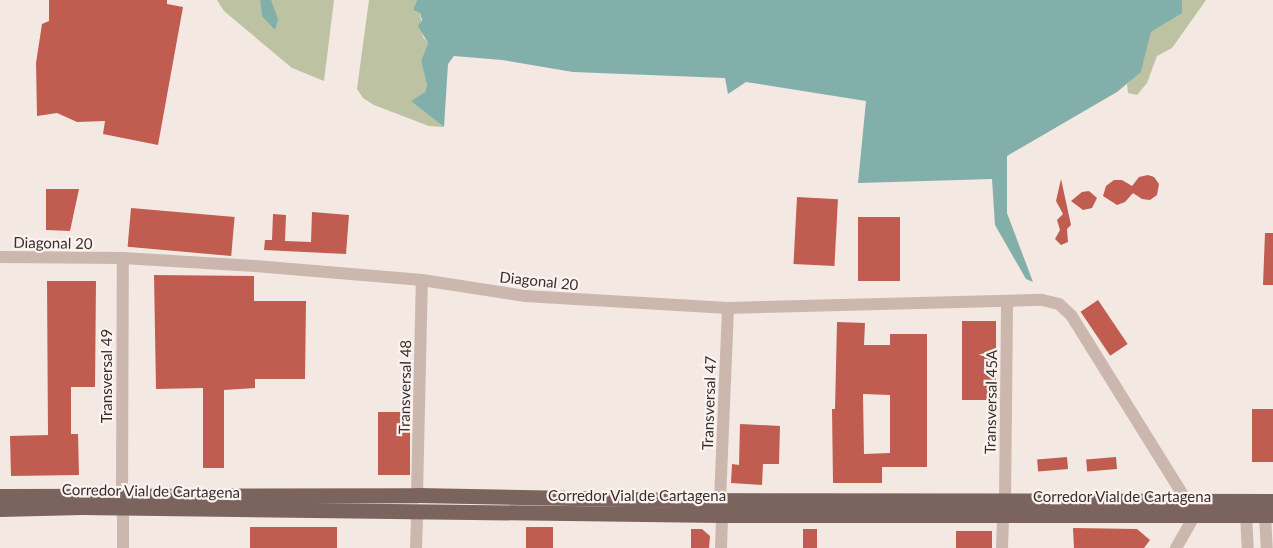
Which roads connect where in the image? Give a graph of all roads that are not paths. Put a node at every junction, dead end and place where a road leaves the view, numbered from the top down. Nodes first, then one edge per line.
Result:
1 (0, 257) edge
2 (123, 258) junction
3 (422, 280) junction
4 (1007, 303) junction
5 (728, 308) junction
6 (417, 495) junction
7 (0, 496) edge
8 (122, 501) junction
9 (721, 508) junction
10 (1191, 508) junction
11 (0, 509) edge
12 (1004, 509) junction
13 (1270, 510) edge
14 (417, 512) junction
15 (1246, 515) junction
16 (123, 548) edge
17 (416, 548) edge
18 (721, 548) edge
19 (1002, 548) edge
20 (1176, 548) edge
21 (1248, 548) edge
22 (1267, 548) edge

1 - 2 street, Diagonal 20
2 - 3 street, Diagonal 20
2 - 8 street, Transversal 49
3 - 5 street, Diagonal 20
3 - 6 street, Transversal 48
4 - 5 street, Diagonal 20
4 - 10 street, Diagonal 20
4 - 12 street, Transversal 45A
5 - 9 street, Transversal 47
6 - 8 main road, Corredor Vial de Cartagena
6 - 9 main road, Corredor Vial de Cartagena
7 - 8 main road, Corredor Vial de Cartagena
8 - 11 main road, Corredor Vial de Cartagena
8 - 14 main road, Corredor Vial de Cartagena
8 - 16 street, Transversal 49
9 - 12 main road, Corredor Vial de Cartagena
9 - 14 main road, Corredor Vial de Cartagena
9 - 18 street, Transversal 47
10 - 12 main road, Corredor Vial de Cartagena
10 - 13 main road, Corredor Vial de Cartagena
10 - 15 main road, Corredor Vial de Cartagena
10 - 20 street
12 - 19 street, Transversal 45A
13 - 15 main road, Corredor Vial de Cartagena
13 - 22 street
14 - 17 street
15 - 21 street

